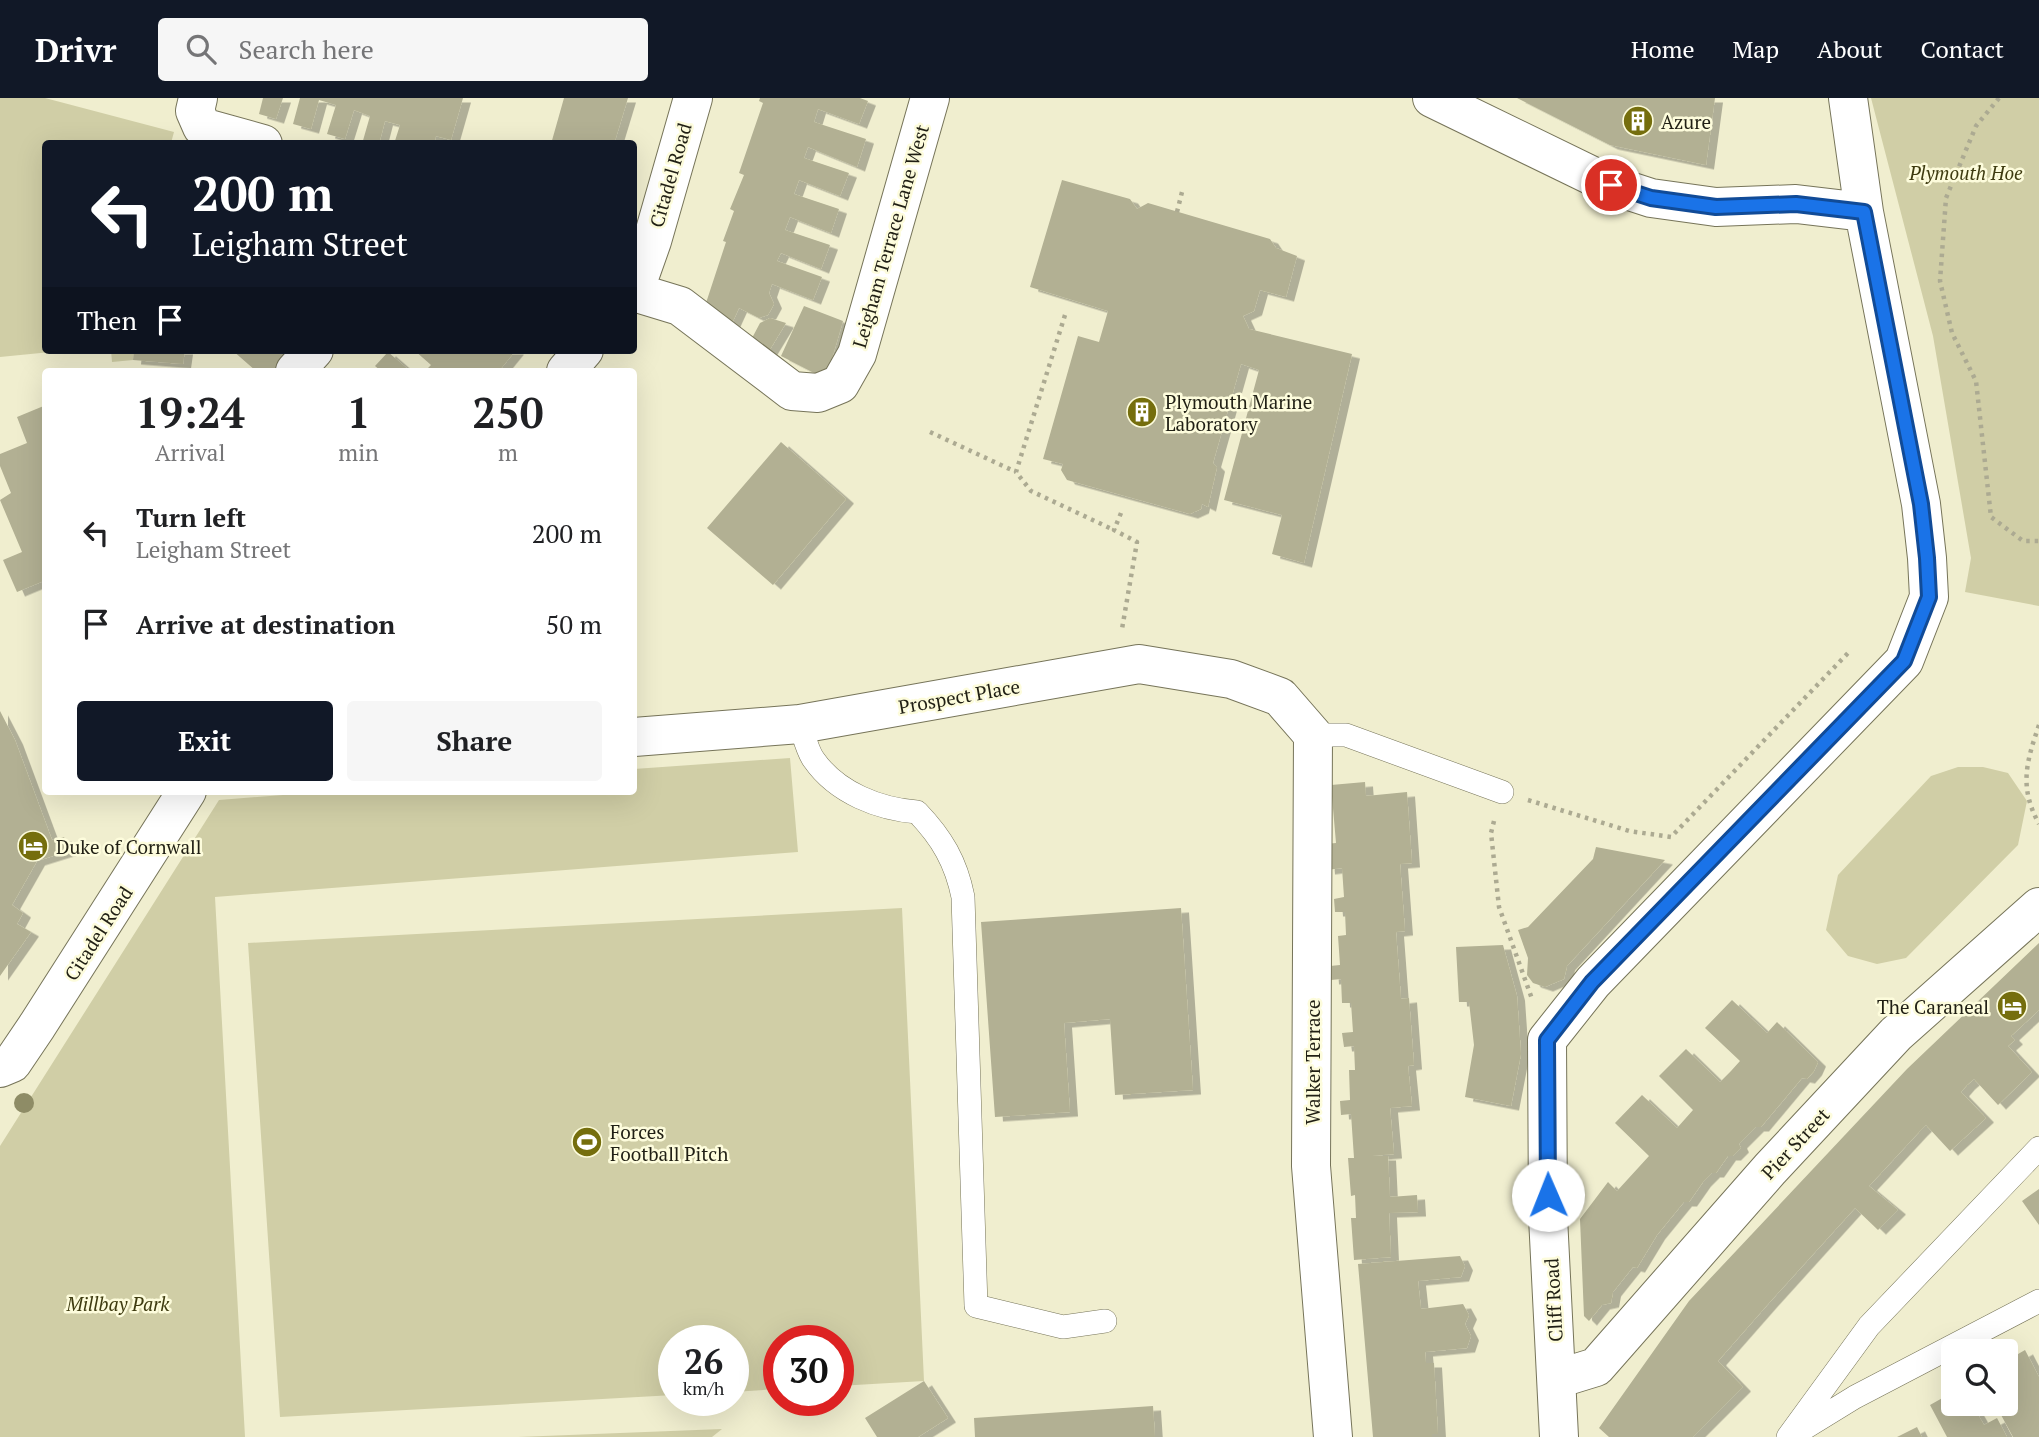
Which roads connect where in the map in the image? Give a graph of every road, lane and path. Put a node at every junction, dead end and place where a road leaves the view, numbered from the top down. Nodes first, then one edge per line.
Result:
1 (198, 98) edge
2 (693, 98) edge
3 (930, 98) edge
4 (1432, 98) edge
5 (1847, 98) edge
6 (1999, 98) edge
7 (1489, 112) edge
8 (248, 140) edge
9 (1183, 188) dead end
10 (1177, 212) dead end
11 (1864, 212) junction
12 (637, 284) edge
13 (637, 293) edge
14 (1065, 315) dead end
15 (310, 354) edge
16 (581, 354) edge
17 (298, 368) edge
18 (569, 368) edge
19 (930, 432) dead end
20 (1016, 472) junction
21 (1121, 513) dead end
22 (1114, 530) junction
23 (2039, 541) edge
24 (1122, 634) dead end
25 (1849, 652) dead end
26 (800, 724) junction
27 (2039, 724) edge
28 (1313, 735) junction
29 (637, 737) edge
30 (1502, 792) junction
31 (184, 795) edge
32 (2039, 824) edge
33 (2039, 906) edge
34 (1547, 1043) junction
35 (0, 1068) edge
36 (2039, 1148) edge
37 (2039, 1301) edge
38 (1105, 1321) dead end
39 (1557, 1379) junction
40 (1333, 1437) edge
41 (1559, 1437) edge
42 (1789, 1437) edge

1 - 8 street
2 - 12 street, Citadel Road
3 - 13 street, Leigham Terrace Lane West
4 - 7 street
5 - 11 street
6 - 23 path
7 - 11 street
9 - 10 path
11 - 34 street
14 - 20 path
15 - 17 street
16 - 18 street
19 - 20 path
20 - 22 path
21 - 22 path
22 - 24 path
25 - 30 path
26 - 28 street, Prospect Place
26 - 29 street, Prospect Place
26 - 38 lane
27 - 32 path
28 - 30 lane
28 - 40 street, Walker Terrace
30 - 34 path
31 - 35 street, Citadel Road
33 - 39 street, Pier Street
34 - 39 street, Cliff Road
36 - 42 lane
37 - 42 lane
39 - 41 street, Cliff Road

